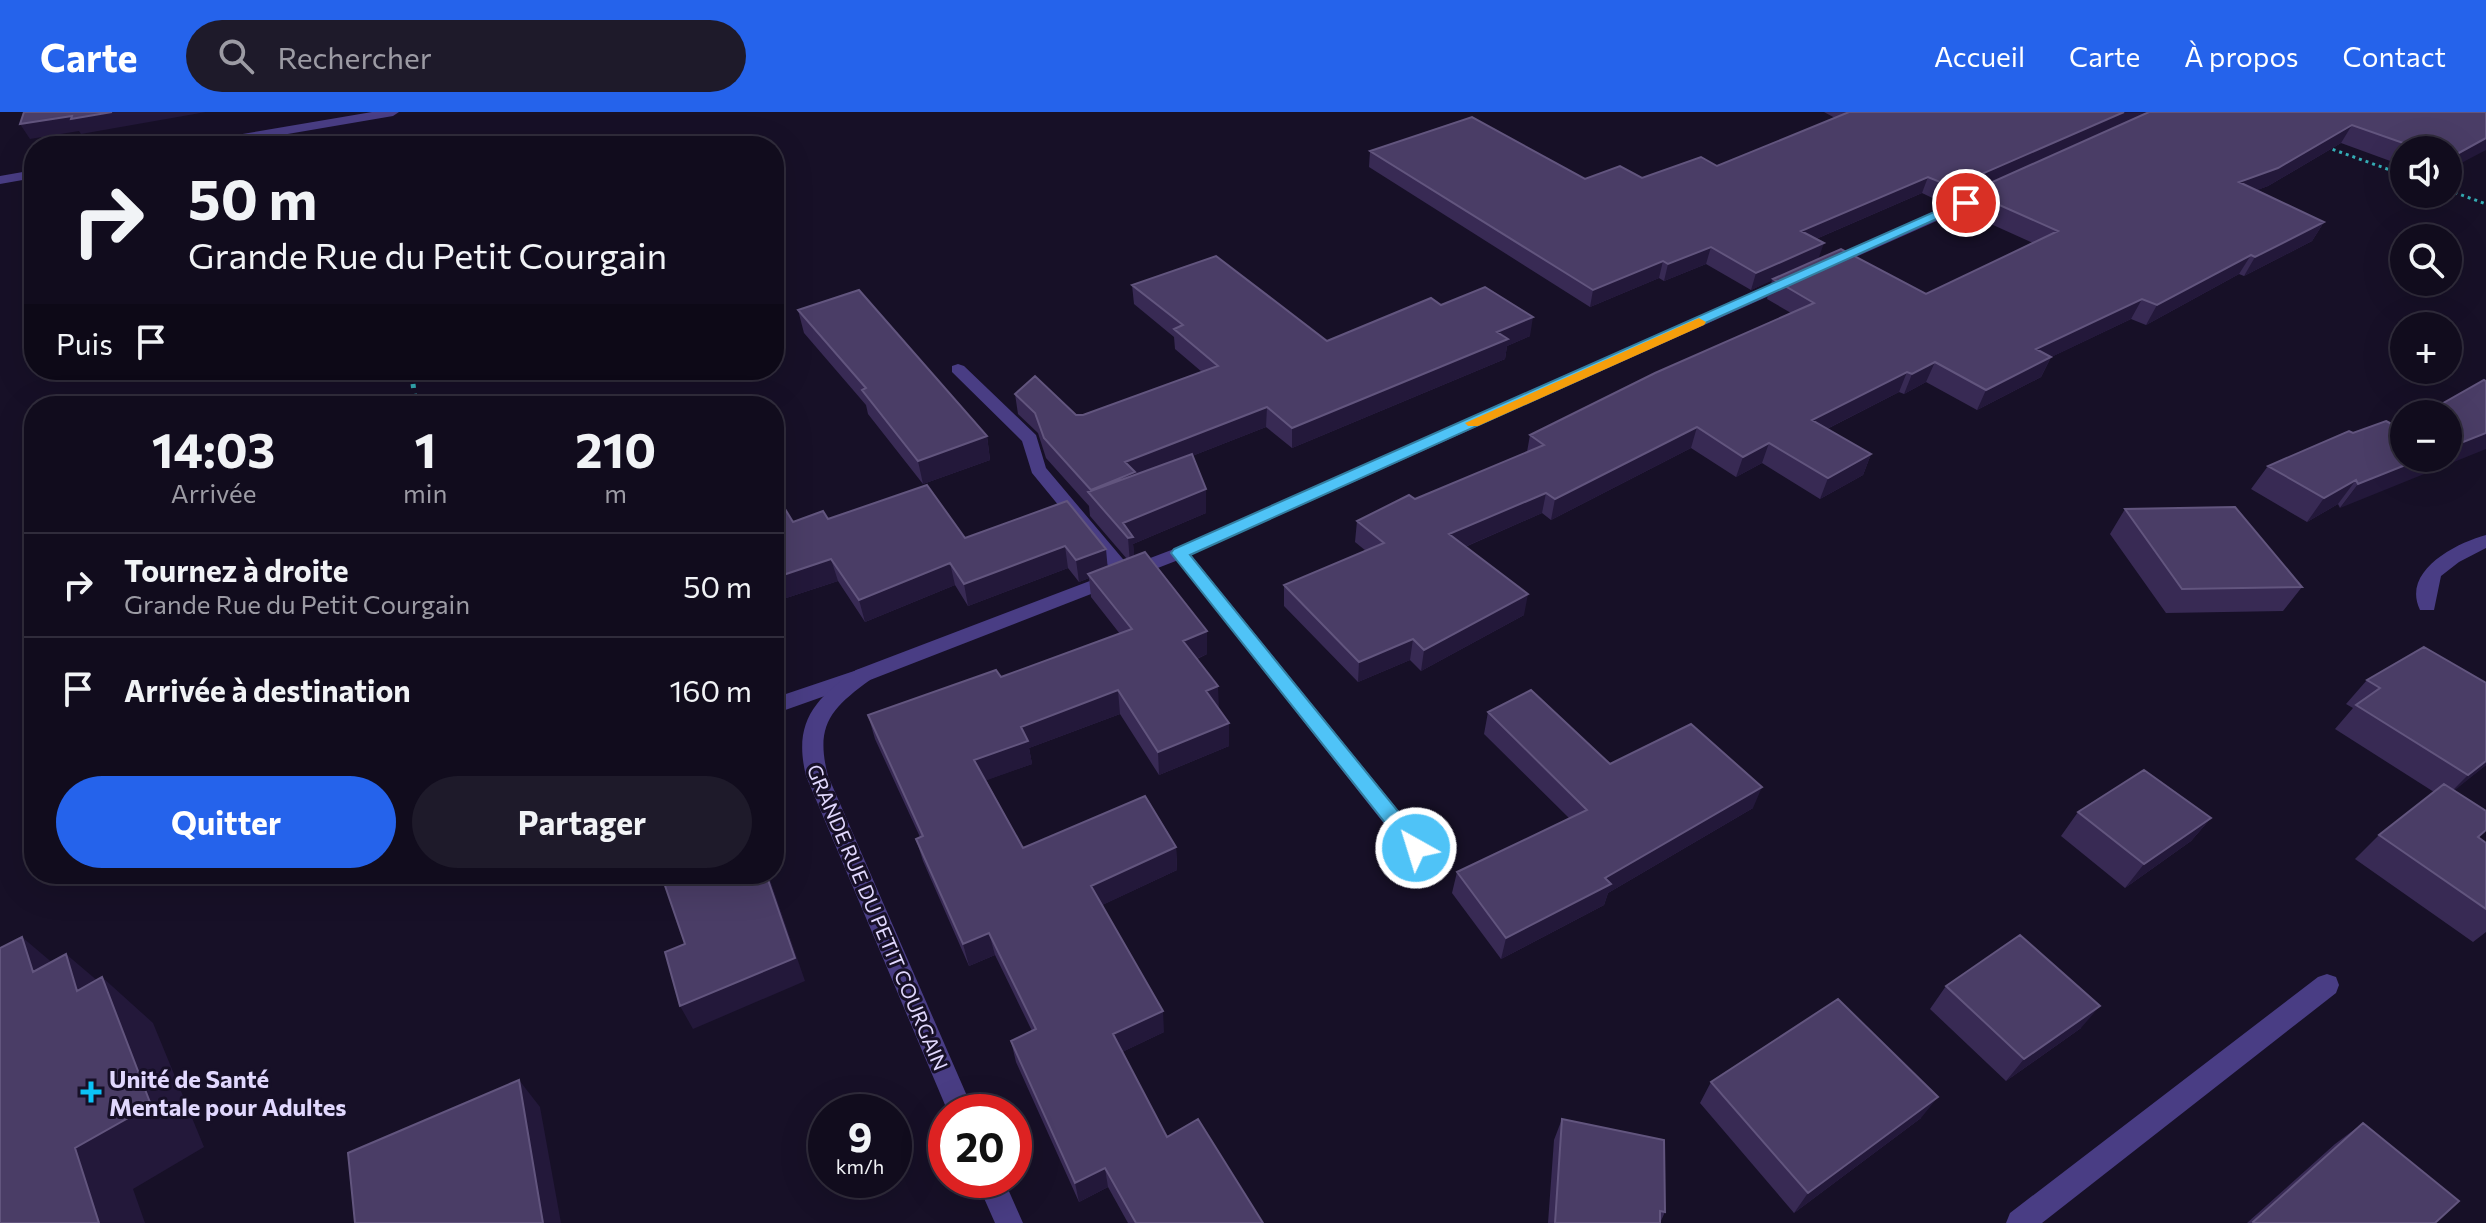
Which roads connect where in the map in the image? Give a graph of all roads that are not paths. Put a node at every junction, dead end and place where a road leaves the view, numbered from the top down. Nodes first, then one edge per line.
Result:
1 (393, 112) edge
2 (253, 136) edge
3 (24, 176) edge
4 (0, 180) edge
5 (2009, 183) edge
6 (958, 369) dead end
7 (2486, 541) edge
8 (1180, 553) junction
9 (1126, 575) junction
10 (2427, 605) dead end
11 (863, 675) junction
12 (784, 703) edge
13 (1416, 848) dead end
14 (2327, 985) dead end
15 (953, 1094) edge
16 (998, 1198) edge
17 (1009, 1223) edge
18 (2020, 1223) edge

1 - 2 street
3 - 4 street
5 - 8 street, GRANDE RUE DU PETIT COURGAIN
6 - 9 street
7 - 10 street
8 - 9 street, GRANDE RUE DU PETIT COURGAIN
8 - 13 street
9 - 11 street, GRANDE RUE DU PETIT COURGAIN
11 - 12 street
11 - 15 street, GRANDE RUE DU PETIT COURGAIN
14 - 18 street
16 - 17 street

